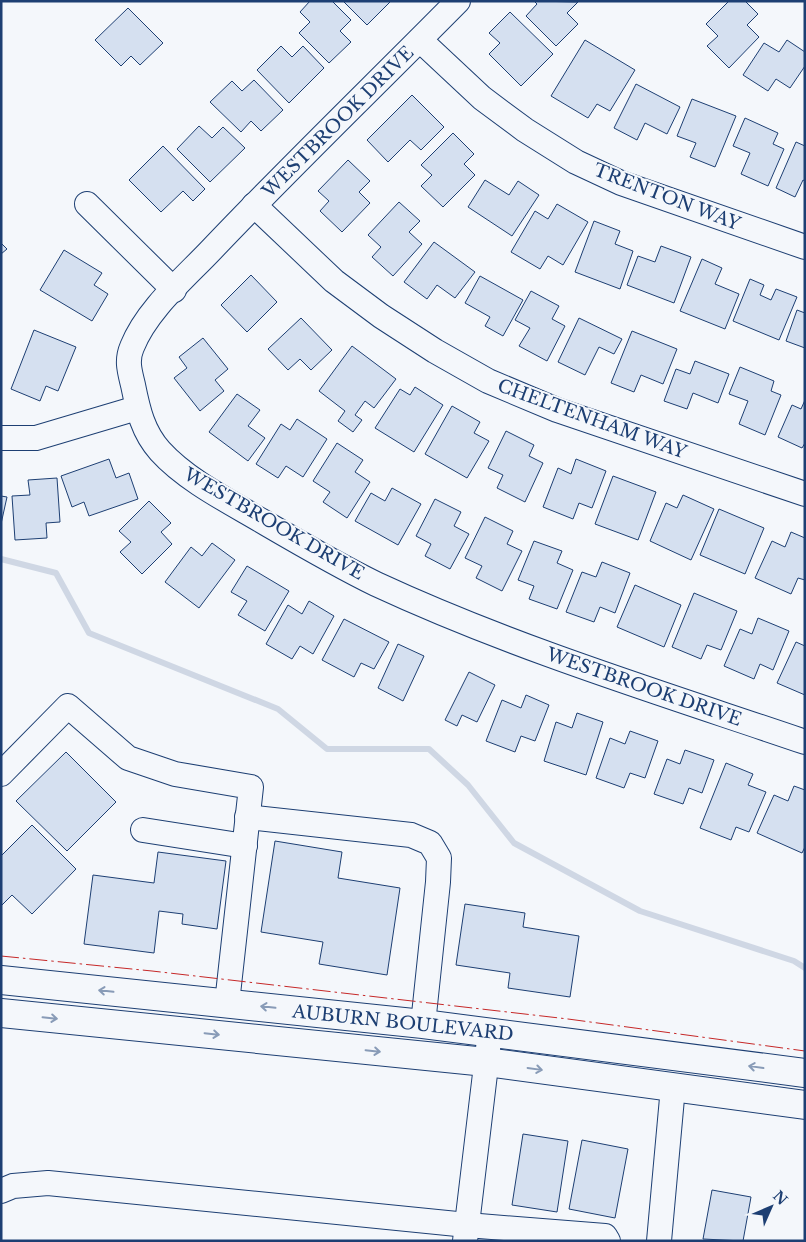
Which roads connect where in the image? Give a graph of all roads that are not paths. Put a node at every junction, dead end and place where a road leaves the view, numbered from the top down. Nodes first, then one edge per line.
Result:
1 (458, 1) edge
2 (420, 40) junction
3 (86, 204) dead end
4 (254, 205) junction
5 (805, 247) edge
6 (174, 290) junction
7 (137, 408) junction
8 (1, 438) edge
9 (805, 494) edge
10 (805, 742) edge
11 (1, 774) edge
12 (247, 817) junction
13 (143, 830) dead end
14 (245, 846) junction
15 (1, 980) edge
16 (228, 1003) junction
17 (1, 1013) edge
18 (424, 1024) junction
19 (490, 1032) junction
20 (486, 1062) junction
21 (805, 1073) edge
22 (672, 1087) junction
23 (805, 1105) edge
24 (1, 1191) edge
25 (466, 1233) edge
26 (608, 1241) edge
27 (659, 1241) edge

1 - 2 street, WESTBROOK DRIVE
2 - 4 street, WESTBROOK DRIVE
2 - 5 street, TRENTON WAY
3 - 6 street
4 - 6 street, WESTBROOK DRIVE
4 - 9 street, CHELTENHAM WAY
6 - 7 street, WESTBROOK DRIVE
7 - 8 street
7 - 10 street, WESTBROOK DRIVE
11 - 12 street
12 - 14 street
12 - 18 street
13 - 14 street
14 - 16 street
16 -> 15 main road, AUBURN BOULEVARD
18 -> 16 main road, AUBURN BOULEVARD
17 -> 20 main road, AUBURN BOULEVARD
18 - 19 main road, AUBURN BOULEVARD
19 - 20 street
21 -> 19 main road, AUBURN BOULEVARD
20 -> 22 main road, AUBURN BOULEVARD
20 - 25 street
22 - 23 main road, AUBURN BOULEVARD
22 - 27 street
24 - 25 street
25 - 26 street

